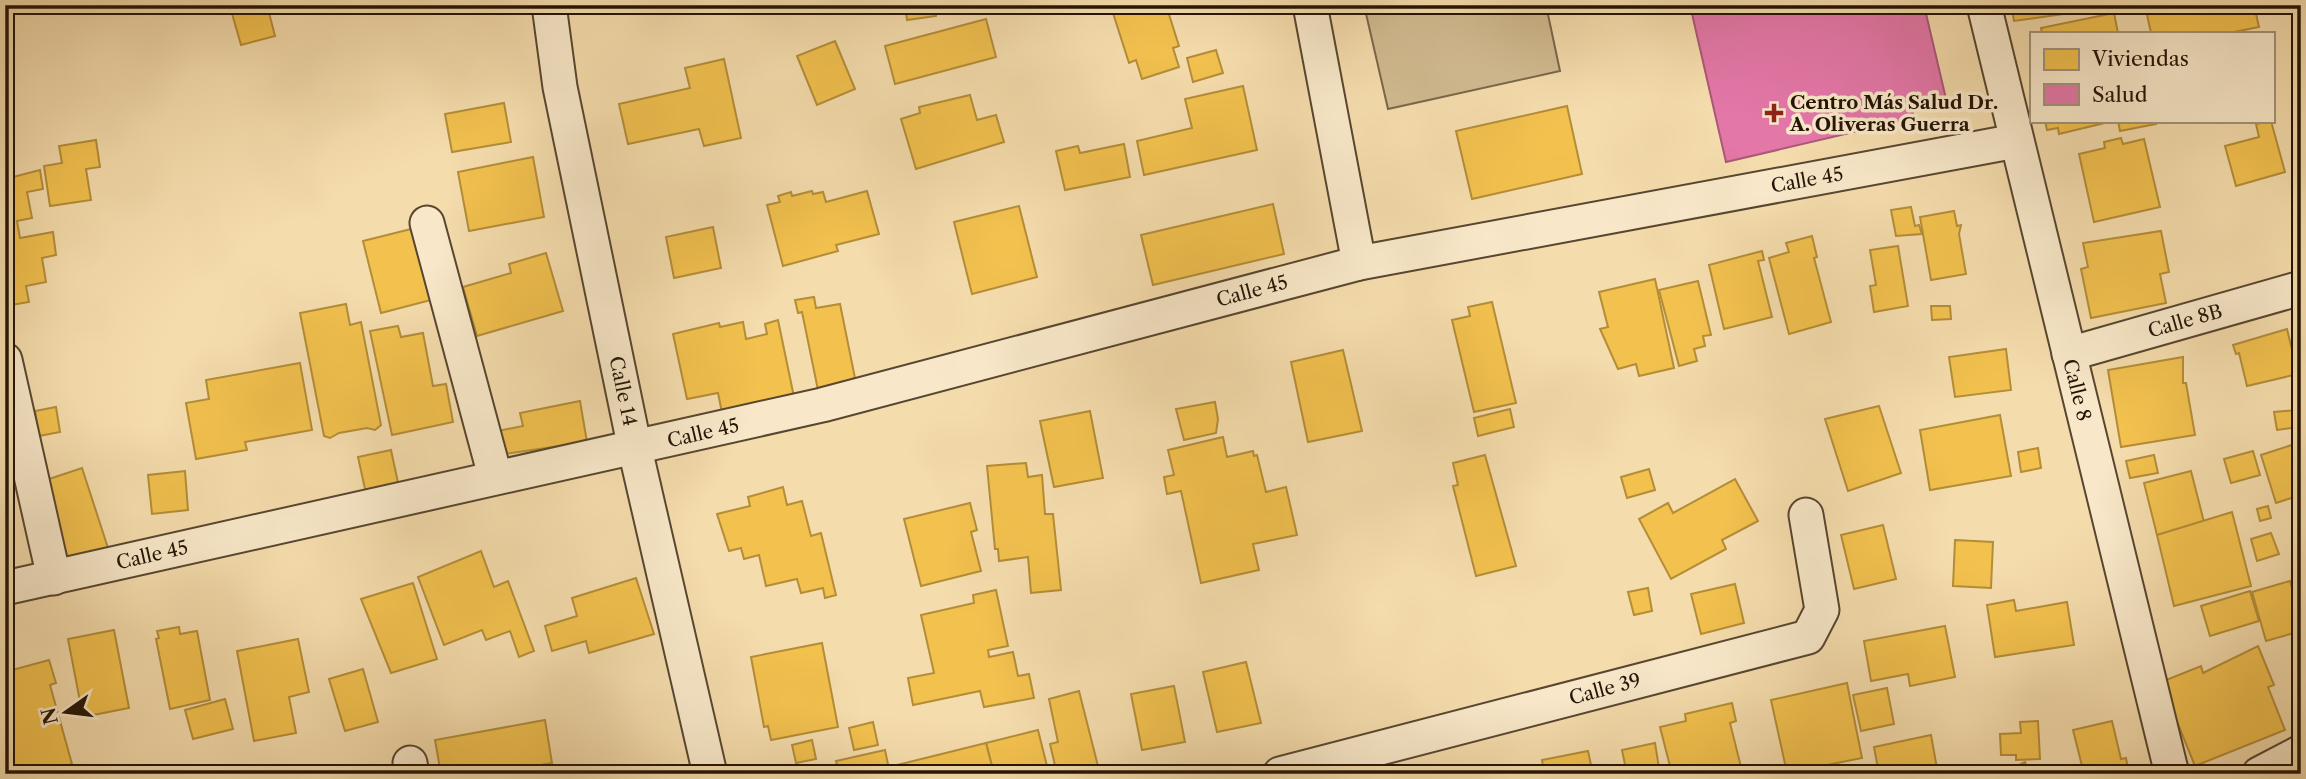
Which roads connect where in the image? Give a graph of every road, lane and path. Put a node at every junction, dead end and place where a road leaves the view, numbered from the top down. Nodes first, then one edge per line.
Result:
1 (549, 5) edge
2 (1310, 5) edge
3 (1984, 5) edge
4 (2016, 141) junction
5 (428, 223) dead end
6 (1359, 263) junction
7 (2301, 289) edge
8 (2068, 354) junction
9 (5, 360) edge
10 (635, 449) junction
11 (495, 477) junction
12 (1806, 515) dead end
13 (54, 578) junction
14 (5, 588) edge
15 (2301, 752) edge
16 (710, 774) edge
17 (1280, 774) edge
18 (2172, 774) edge
19 (2259, 774) edge

1 - 10 street, Calle 14
2 - 6 street
3 - 4 street, Calle 8
4 - 6 street, Calle 45
4 - 8 street, Calle 8
5 - 11 street
6 - 10 street, Calle 45
7 - 8 street, Calle 8B
8 - 18 street, Calle 8
9 - 13 street
10 - 11 street, Calle 45
10 - 16 street, Calle 14
11 - 13 street, Calle 45
12 - 17 street, Calle 39
13 - 14 street, Calle 45
15 - 19 street

